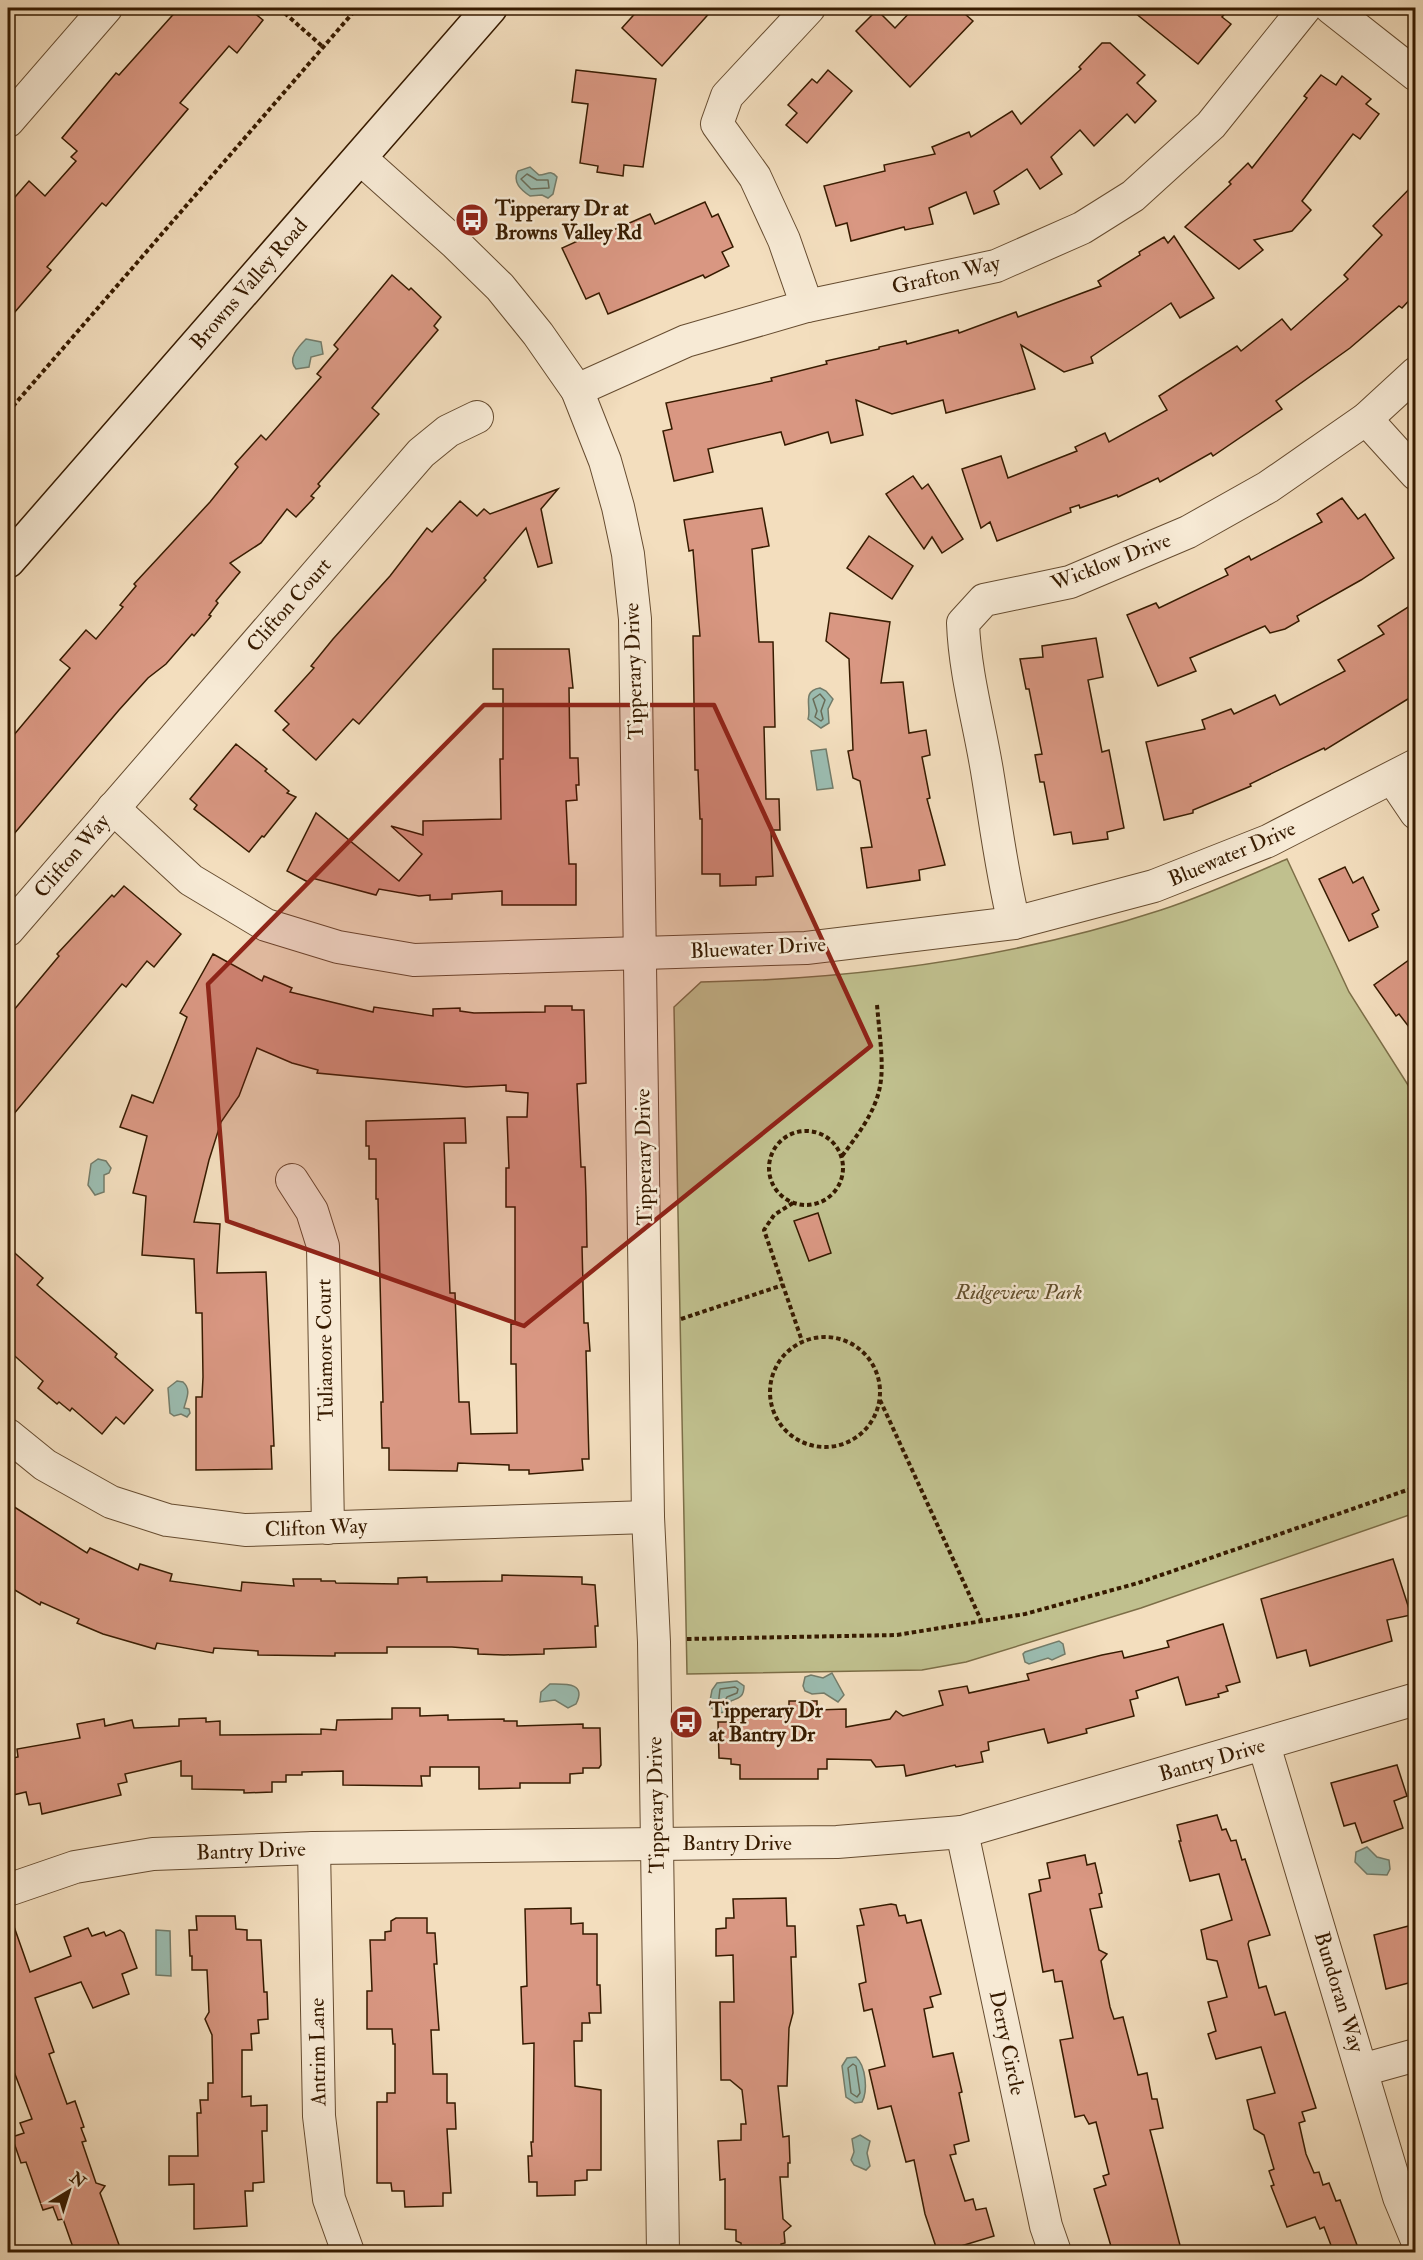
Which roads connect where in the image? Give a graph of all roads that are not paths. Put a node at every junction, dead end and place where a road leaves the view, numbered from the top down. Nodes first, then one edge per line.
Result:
1 (106, 8) edge
2 (490, 8) edge
3 (809, 8) edge
4 (1305, 8) edge
5 (1331, 8) edge
6 (1416, 75) edge
7 (8, 121) edge
8 (360, 158) junction
9 (807, 306) junction
10 (1416, 373) edge
11 (577, 390) junction
12 (477, 417) dead end
13 (1366, 419) junction
14 (1416, 474) edge
15 (8, 561) edge
16 (1404, 772) edge
17 (113, 808) junction
18 (1416, 813) edge
19 (1014, 923) junction
20 (8, 930) edge
21 (641, 951) junction
22 (292, 1180) dead end
23 (8, 1435) edge
24 (648, 1516) junction
25 (328, 1528) junction
26 (1416, 1699) edge
27 (1264, 1745) junction
28 (962, 1832) junction
29 (657, 1844) junction
30 (314, 1848) junction
31 (8, 1890) edge
32 (1416, 2055) edge
33 (1362, 2070) junction
34 (1416, 2238) edge
35 (348, 2253) edge
36 (663, 2253) edge
37 (1055, 2253) edge

1 - 7 street
2 - 8 main road, Browns Valley Road
3 - 9 street
4 - 9 street, Grafton Way
5 - 6 street
8 - 11 street, Tipperary Drive
8 - 15 main road, Browns Valley Road
9 - 11 street, Grafton Way
10 - 13 street, Wicklow Drive
11 - 21 street, Tipperary Drive
12 - 17 street, Clifton Court
13 - 14 street
13 - 19 street, Wicklow Drive
16 - 18 street
16 - 19 street, Bluewater Drive
17 - 20 street, Clifton Way
17 - 21 street, Bluewater Drive
19 - 21 street, Bluewater Drive
21 - 24 street, Tipperary Drive
22 - 25 street, Tuliamore Court
23 - 25 street, Clifton Way
24 - 25 street, Clifton Way
24 - 29 street, Tipperary Drive
26 - 27 street, Bantry Drive
27 - 28 street, Bantry Drive
27 - 33 street, Bundoran Way
28 - 29 street, Bantry Drive
28 - 37 street, Derry Circle
29 - 30 street, Bantry Drive
29 - 36 street, Tipperary Drive
30 - 31 street, Bantry Drive
30 - 35 street, Antrim Lane
32 - 33 street
33 - 34 street, Bundoran Way

